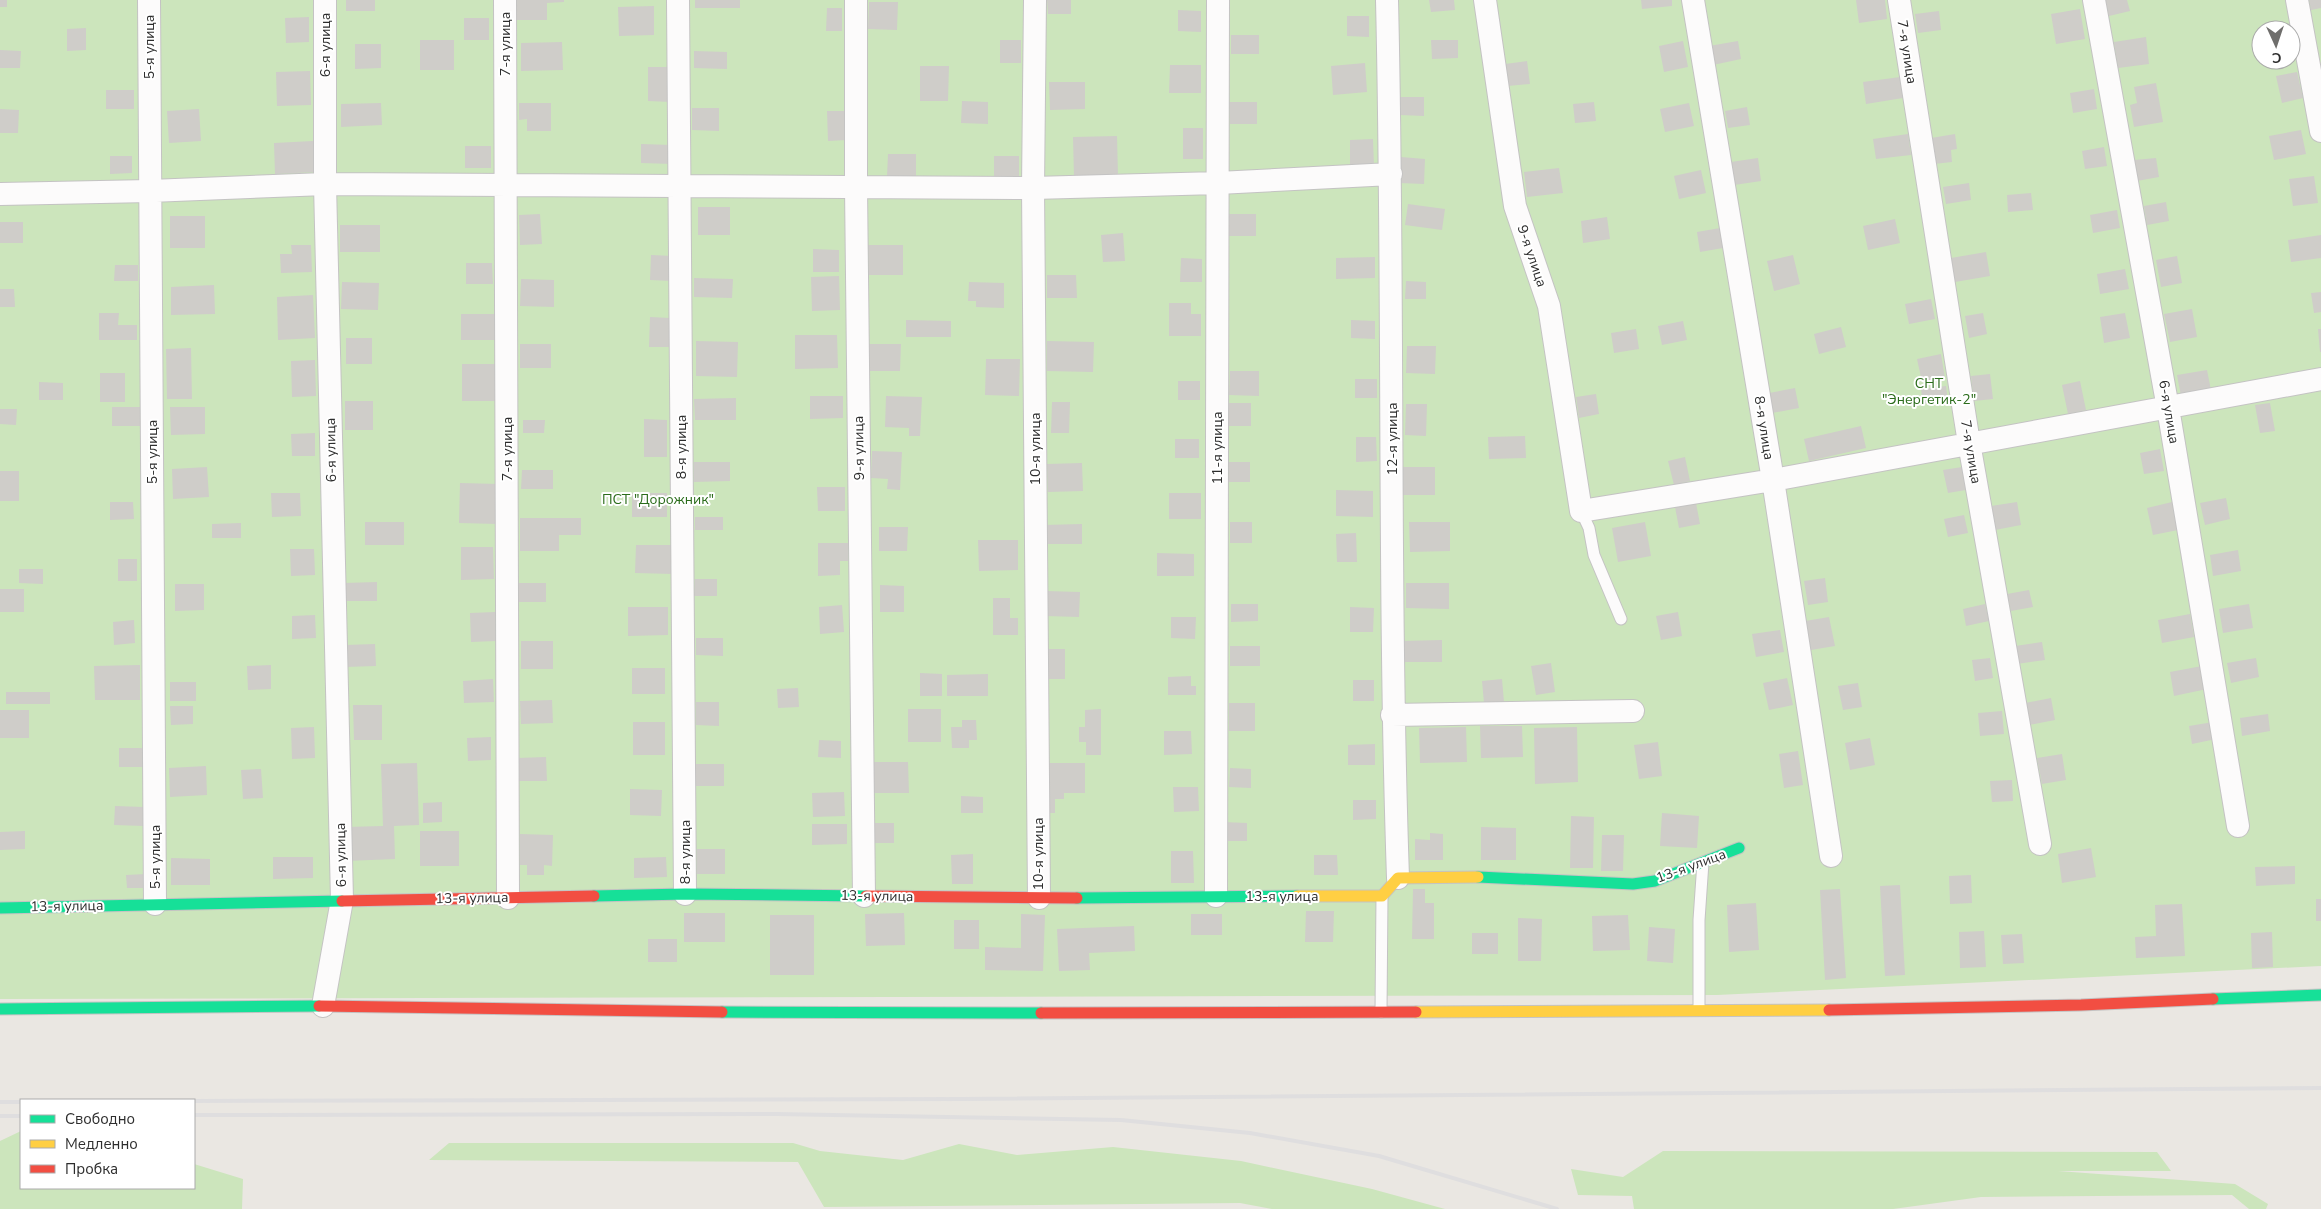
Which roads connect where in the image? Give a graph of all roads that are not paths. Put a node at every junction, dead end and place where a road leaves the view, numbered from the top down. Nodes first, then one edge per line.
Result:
1 (149, 0) edge
2 (325, 0) edge
3 (505, 0) edge
4 (678, 0) edge
5 (856, 0) edge
6 (1034, 0) edge
7 (1218, 0) edge
8 (1387, 0) edge
9 (1485, 0) edge
10 (1693, 0) edge
11 (1899, 0) edge
12 (2094, 0) edge
13 (2297, 0) edge
14 (2321, 130) edge
15 (1391, 174) junction
16 (1218, 183) junction
17 (324, 184) junction
18 (856, 186) junction
19 (506, 187) junction
20 (679, 188) junction
21 (1033, 188) junction
22 (150, 191) junction
23 (0, 194) edge
24 (2321, 379) edge
25 (2168, 408) junction
26 (1969, 443) junction
27 (1773, 480) junction
28 (1581, 511) junction
29 (1621, 619) dead end
30 (1633, 711) dead end
31 (1392, 715) junction
32 (2238, 826) dead end
33 (2040, 844) dead end
34 (1739, 848) dead end
35 (1831, 856) dead end
36 (1703, 862) junction
37 (1398, 878) junction
38 (685, 894) junction
39 (864, 896) junction
40 (1216, 896) junction
41 (1382, 896) junction
42 (508, 898) junction
43 (1039, 898) junction
44 (342, 900) junction
45 (155, 904) junction
46 (0, 908) edge
47 (2321, 994) edge
48 (323, 1006) junction
49 (0, 1009) edge
50 (1699, 1010) junction
51 (1381, 1012) junction

1 - 22 street, 5-я улица
2 - 17 street, 6-я улица
3 - 19 street, 7-я улица
4 - 20 street, 8-я улица
5 - 18 street, 9-я улица
6 - 21 street, 10-я улица
7 - 16 street, 11-я улица
8 - 15 street, 12-я улица
9 - 28 street, 9-я улица
10 - 27 street, 8-я улица
11 - 26 street, 7-я улица
12 - 25 street, 6-я улица
13 - 14 street
15 - 16 street
15 - 31 street, 12-я улица
16 - 21 street
16 - 40 street, 11-я улица
17 - 19 street
17 - 22 street
17 - 44 street, 6-я улица
18 - 20 street
18 - 21 street
18 - 39 street, 9-я улица
19 - 20 street
19 - 42 street, 7-я улица
20 - 38 street, 8-я улица
21 - 43 street, 10-я улица
22 - 23 street
22 - 45 street, 5-я улица
24 - 25 street
25 - 26 street
25 - 32 street, 6-я улица
26 - 27 street
26 - 33 street, 7-я улица
27 - 28 street
27 - 35 street, 8-я улица
28 - 29 lane
30 - 31 street
31 - 37 street, 12-я улица
34 - 36 street, 13-я улица
36 - 37 street, 13-я улица
36 - 50 lane
37 - 41 street
38 - 39 street, 13-я улица
38 - 42 street, 13-я улица
39 - 43 street, 13-я улица
40 - 41 street, 13-я улица
40 - 43 street, 13-я улица
41 - 51 lane
42 - 44 street, 13-я улица
44 - 45 street, 13-я улица
44 - 48 street, 6-я улица
45 - 46 street, 13-я улица
47 - 50 street
48 - 49 street
48 - 51 street
50 - 51 street

